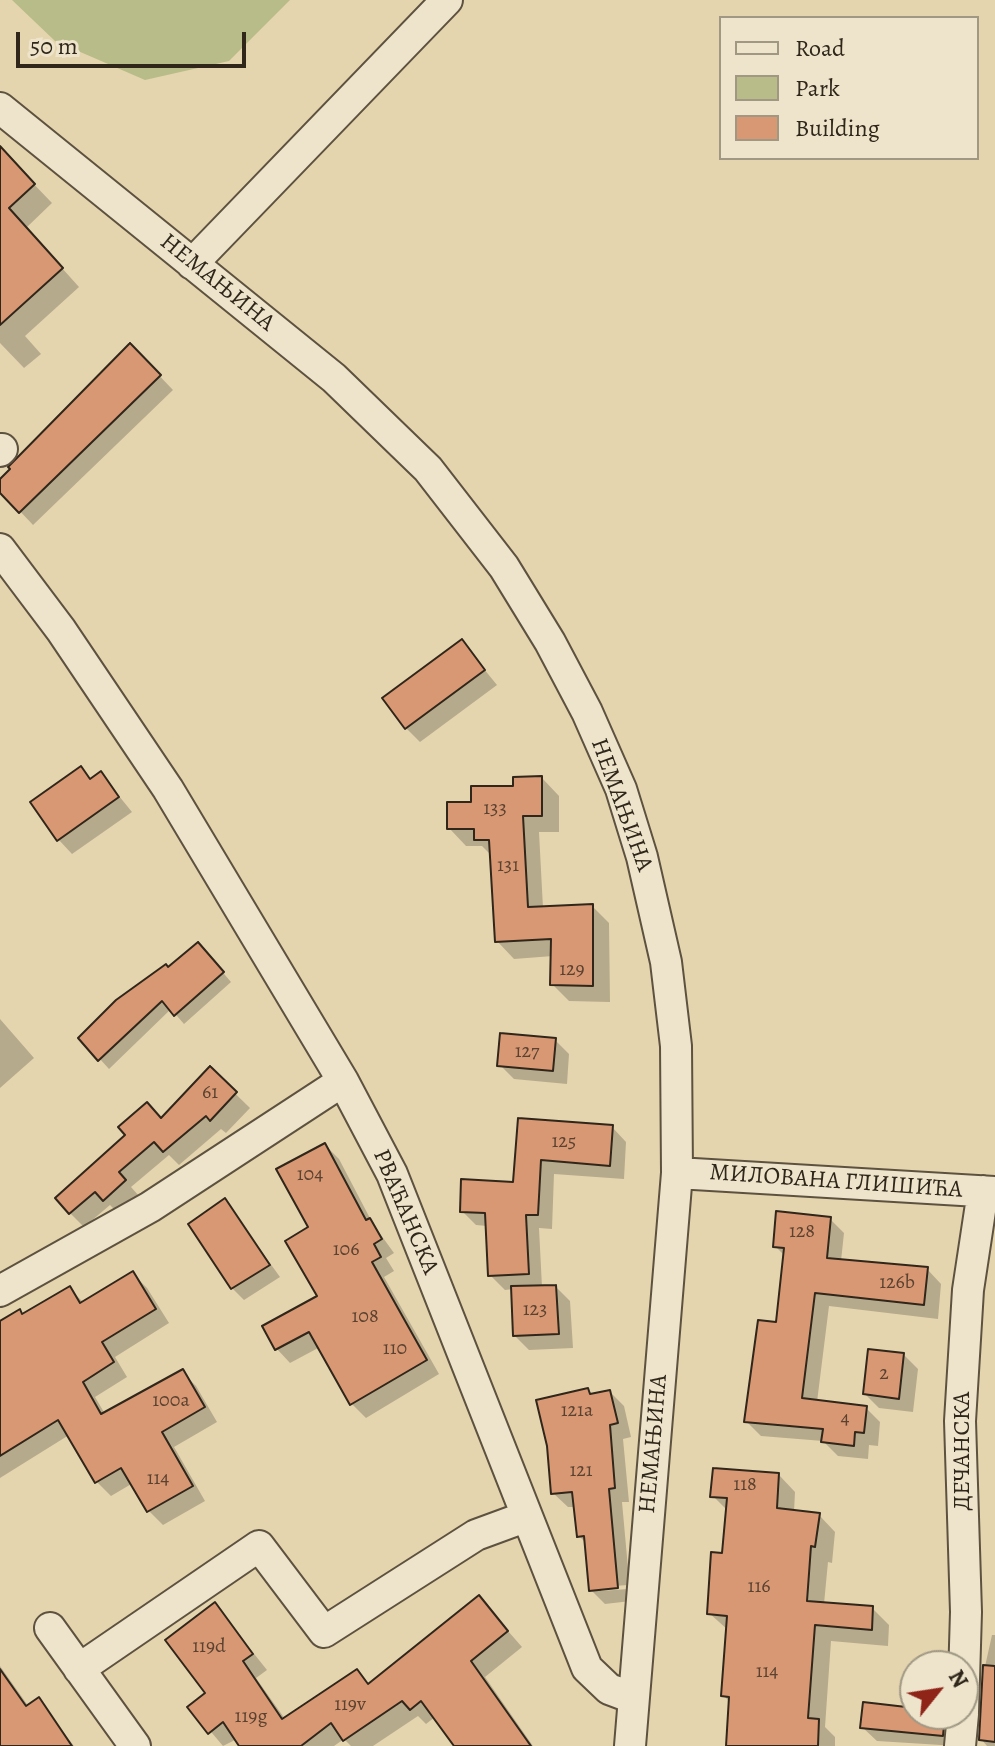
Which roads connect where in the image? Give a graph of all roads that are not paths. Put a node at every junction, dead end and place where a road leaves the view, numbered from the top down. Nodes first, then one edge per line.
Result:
1 (447, 0) edge
2 (0, 108) edge
3 (192, 264) junction
4 (0, 549) edge
5 (343, 1081) junction
6 (677, 1173) junction
7 (989, 1192) edge
8 (0, 1291) edge
9 (525, 1517) junction
10 (50, 1628) dead end
11 (965, 1650) edge
12 (79, 1669) junction
13 (633, 1698) junction
14 (135, 1746) edge
15 (630, 1746) edge

1 - 3 street
2 - 3 street, НЕМАЊИНА
3 - 6 street, НЕМАЊИНА
4 - 5 street
5 - 8 street
5 - 9 street, РВАЋАНСКА
6 - 7 street, МИЛОВАНА ГЛИШИЋА
6 - 13 street, НЕМАЊИНА
7 - 11 street, ДЕЧАНСКА
9 - 12 street
9 - 13 street, РВАЋАНСКА
10 - 12 street
12 - 14 street
13 - 15 street, НЕМАЊИНА

